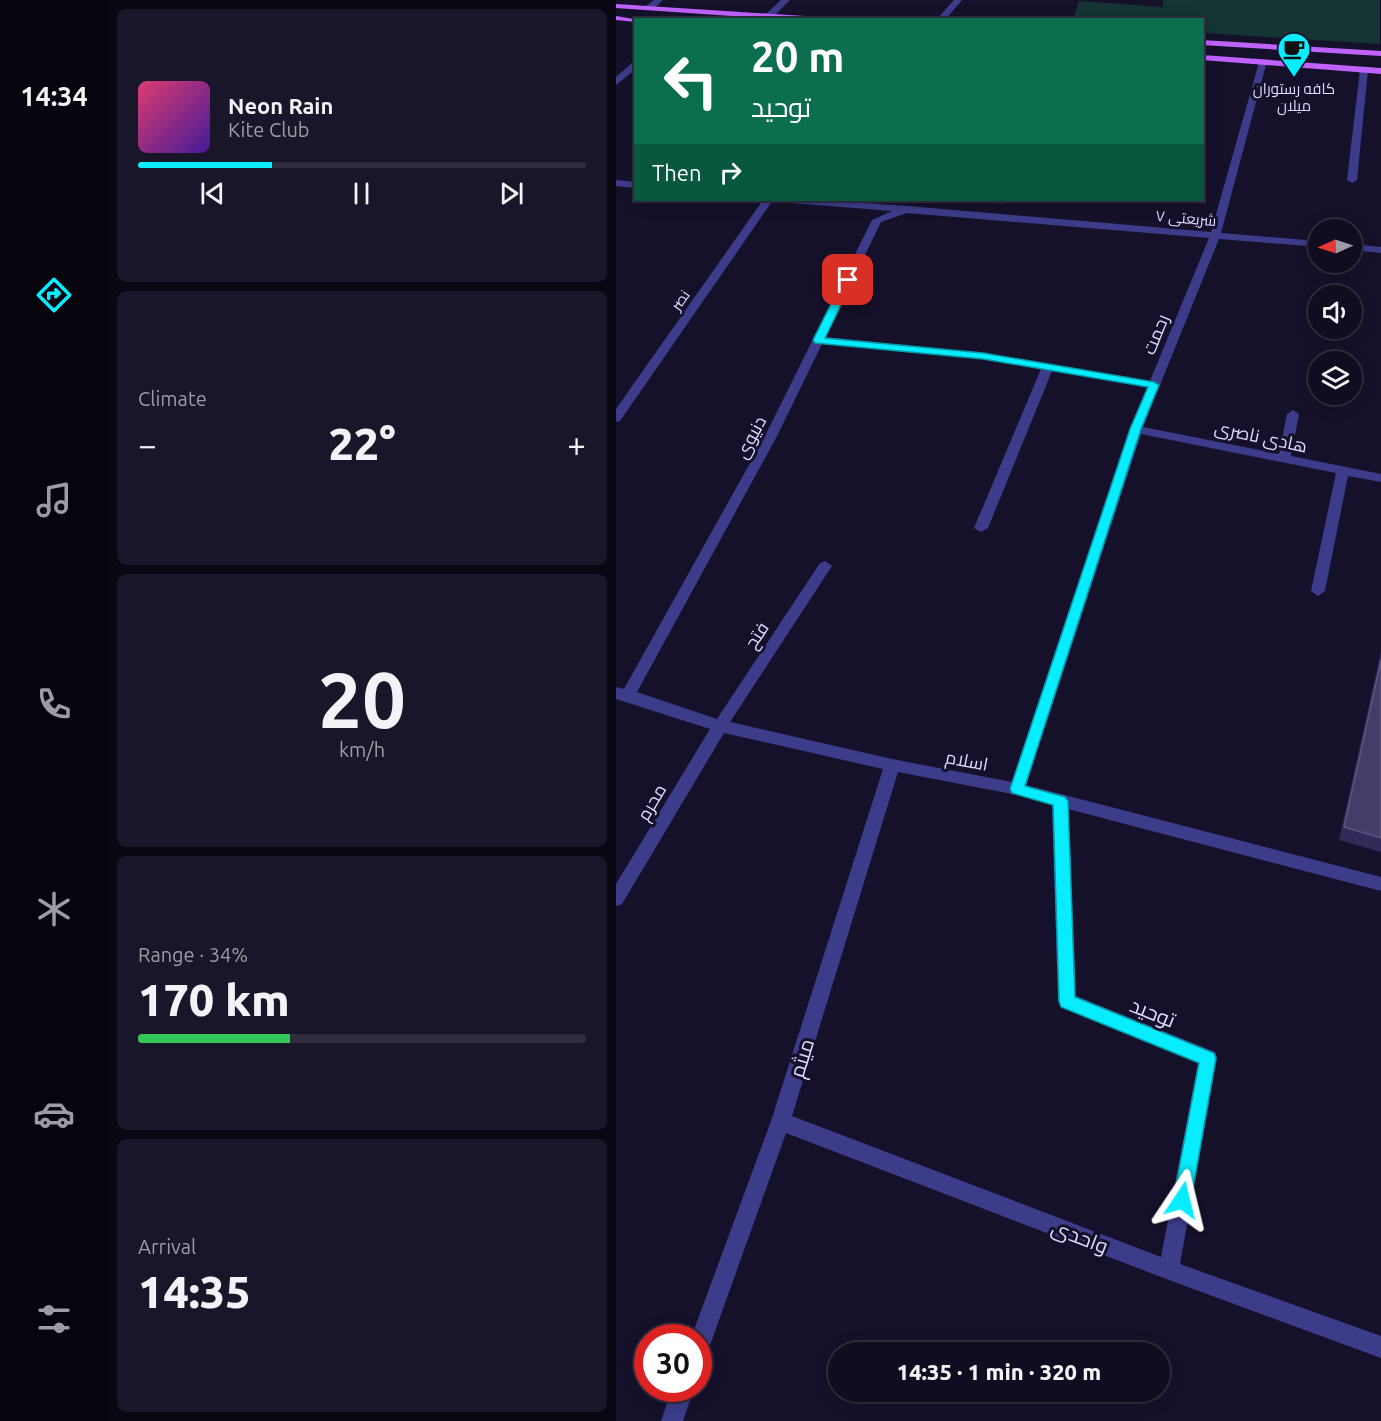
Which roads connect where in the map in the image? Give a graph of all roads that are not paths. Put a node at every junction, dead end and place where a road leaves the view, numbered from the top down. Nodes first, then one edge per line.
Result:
1 (660, 0) edge
2 (786, 0) edge
3 (958, 0) edge
4 (616, 6) edge
5 (649, 8) junction
6 (769, 16) junction
7 (616, 18) edge
8 (803, 18) edge
9 (942, 18) edge
10 (634, 20) edge
11 (1204, 42) edge
12 (1381, 54) edge
13 (1204, 57) edge
14 (1263, 61) junction
15 (634, 66) edge
16 (1364, 70) junction
17 (1381, 71) edge
18 (616, 82) edge
19 (1352, 180) dead end
20 (616, 183) edge
21 (634, 185) edge
22 (767, 201) edge
23 (821, 201) edge
24 (911, 204) edge
25 (1215, 236) junction
26 (1308, 243) edge
27 (1362, 248) edge
28 (1381, 250) edge
29 (818, 340) junction
30 (1048, 367) junction
31 (1154, 385) junction
32 (1293, 414) dead end
33 (616, 418) edge
34 (1136, 429) junction
35 (1284, 460) junction
36 (1343, 471) junction
37 (1381, 478) edge
38 (981, 528) dead end
39 (825, 566) dead end
40 (1318, 591) dead end
41 (622, 694) edge
42 (720, 726) junction
43 (892, 765) junction
44 (1017, 789) junction
45 (1060, 801) junction
46 (1381, 884) edge
47 (616, 899) edge
48 (781, 1121) junction
49 (1169, 1270) junction
50 (707, 1324) edge
51 (1381, 1347) edge
52 (679, 1402) edge
53 (672, 1421) edge

1 - 5 street
2 - 6 street
3 - 9 street
4 - 5 main road
5 - 6 main road
6 - 8 main road
7 - 10 main road
11 - 12 main road
13 - 14 main road
14 - 16 main road
14 - 25 street, رحمت
15 - 18 street
16 - 17 main road
16 - 19 street
20 - 21 street
22 - 33 street, نصر
23 - 24 street, شریعتی ۷
24 - 25 street, شریعتی ۷
24 - 29 street, دنیوی
25 - 26 street, شریعتی ۷
25 - 31 street, رحمت
27 - 28 street
29 - 30 street
29 - 41 street, دنیوی
30 - 31 street
30 - 38 street
31 - 34 street, رحمت
32 - 35 street
34 - 35 street, هادی ناصری
34 - 44 street, رحمت
35 - 36 street, هادی ناصری
36 - 37 street, هادی ناصری
36 - 40 street
39 - 42 street, فتح
41 - 42 street, اسلام
42 - 43 street, اسلام
42 - 47 street, محرم
43 - 44 street, اسلام
43 - 48 street, میثم
44 - 45 street, اسلام
45 - 46 street, اسلام
45 - 49 street, توحید
48 - 49 street, واحدی
48 - 50 street, میثم
49 - 51 street, واحدی
52 - 53 street

